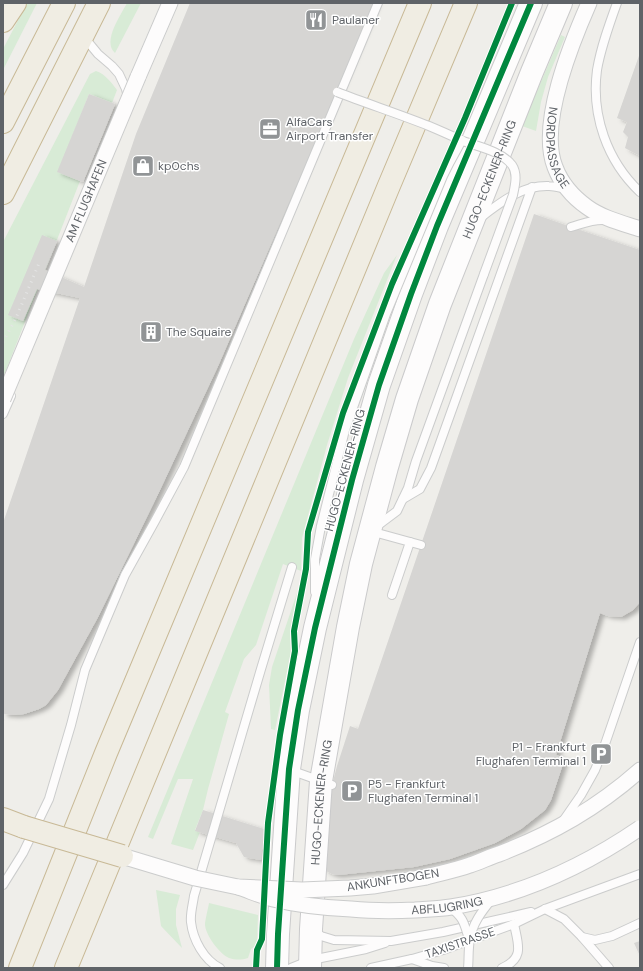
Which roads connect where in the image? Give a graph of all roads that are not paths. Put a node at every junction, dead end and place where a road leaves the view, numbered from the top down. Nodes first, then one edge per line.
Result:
1 (15, 3) edge
2 (64, 3) edge
3 (99, 3) edge
4 (170, 3) edge
5 (378, 3) edge
6 (420, 3) edge
7 (466, 3) edge
8 (530, 3) edge
9 (561, 3) edge
10 (589, 3) edge
11 (617, 3) edge
12 (3, 21) edge
13 (83, 35) junction
14 (338, 92) dead end
15 (3, 122) edge
16 (462, 140) junction
17 (532, 187) junction
18 (569, 190) junction
19 (640, 192) edge
20 (3, 193) edge
21 (618, 222) junction
22 (473, 223) junction
23 (570, 227) dead end
24 (640, 229) edge
25 (3, 399) edge
26 (3, 414) edge
27 (403, 499) junction
28 (370, 531) junction
29 (410, 542) junction
30 (421, 545) dead end
31 (292, 567) dead end
32 (392, 595) dead end
33 (315, 628) junction
34 (640, 642) edge
35 (289, 769) junction
36 (640, 770) edge
37 (326, 783) junction
38 (3, 819) edge
39 (559, 827) junction
40 (640, 828) edge
41 (122, 856) joint
42 (640, 874) edge
43 (3, 885) edge
44 (238, 888) junction
45 (493, 898) junction
46 (450, 907) junction
47 (545, 909) junction
48 (640, 923) edge
49 (514, 924) junction
50 (311, 929) junction
51 (582, 937) junction
52 (470, 940) junction
53 (391, 941) junction
54 (412, 959) junction
55 (310, 964) edge
56 (20, 968) edge
57 (66, 968) edge
58 (220, 968) edge
59 (277, 968) edge
60 (291, 968) edge
61 (371, 968) edge
62 (444, 968) edge
63 (468, 968) edge
64 (502, 968) edge
65 (609, 968) edge

1 - 12 highway
2 - 15 highway
3 - 13 highway
4 - 25 street, AM FLUGHAFEN, bridge
5 - 43 lane
6 - 56 highway
7 - 57 highway
8 - 33 street, HUGO-ECKENER-RING
9 - 22 street, HUGO-ECKENER-RING
10 - 18 street, NORDPASSAGE
11 - 19 lane
13 - 20 highway
13 - 26 lane
14 - 16 lane, bridge
16 - 27 lane, bridge
16 - 33 lane, bridge
17 - 18 lane
17 - 22 lane
17 - 27 lane
18 - 21 street, NORDPASSAGE
21 - 23 lane
21 - 24 street, NORDPASSAGE
22 - 28 street, HUGO-ECKENER-RING
27 - 28 lane
28 - 29 lane
28 - 37 street, HUGO-ECKENER-RING
29 - 30 lane
29 - 32 lane
31 - 58 lane
33 - 35 street, HUGO-ECKENER-RING
34 - 39 lane
35 - 37 lane
35 - 59 street, HUGO-ECKENER-RING
36 - 39 street, ANKUNFTBOGEN
37 - 50 street, HUGO-ECKENER-RING
38 - 41 highway, bridge
39 - 44 street, ANKUNFTBOGEN, bridge
40 - 45 street, ABFLUGRING, bridge
41 - 44 street, ANKUNFTBOGEN, bridge
42 - 47 lane, TAXISTRASSE
44 - 46 street, ABFLUGRING, bridge
45 - 46 street, ABFLUGRING, bridge
45 - 52 lane, bridge
46 - 52 lane, bridge
47 - 49 lane, TAXISTRASSE
47 - 51 lane
47 - 53 lane, TAXISTRASSE
48 - 51 lane
49 - 54 lane, TAXISTRASSE
49 - 64 lane
50 - 53 lane, TAXISTRASSE
50 - 55 street, HUGO-ECKENER-RING
51 - 65 lane
52 - 63 lane, bridge
53 - 55 lane, TAXISTRASSE
54 - 61 lane, TAXISTRASSE
54 - 62 lane
55 - 60 lane, TAXISTRASSE

